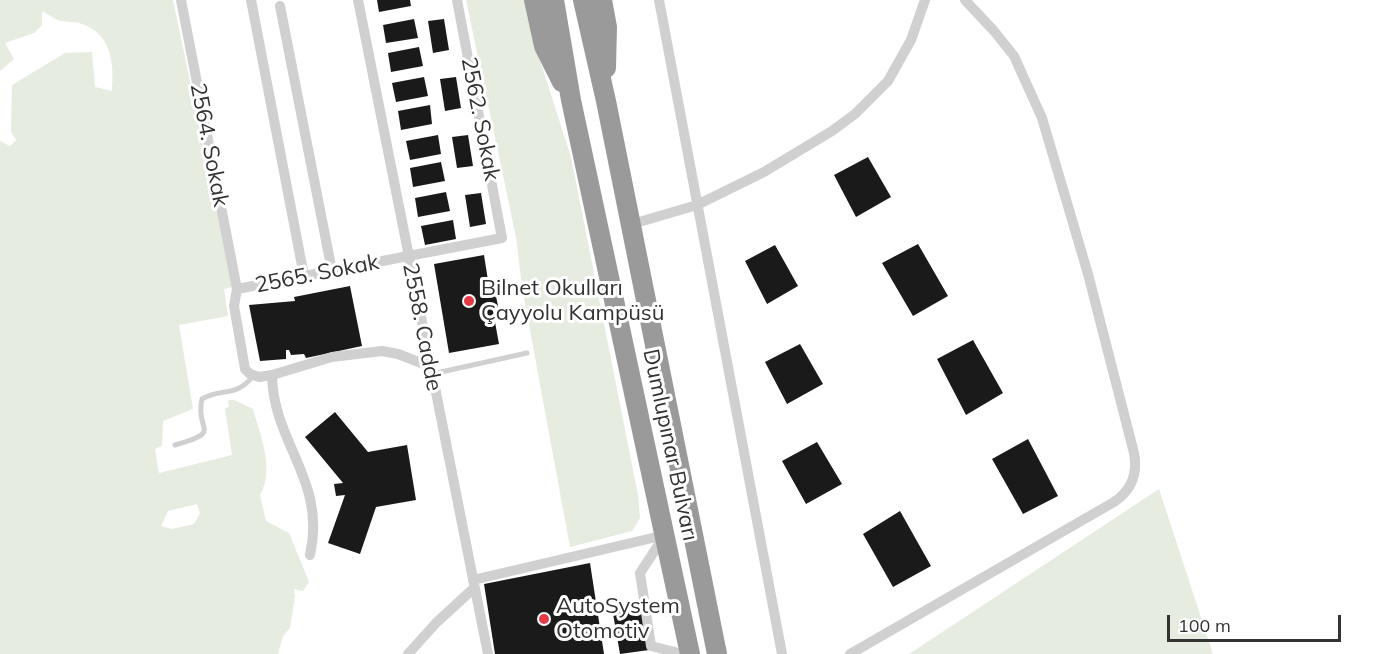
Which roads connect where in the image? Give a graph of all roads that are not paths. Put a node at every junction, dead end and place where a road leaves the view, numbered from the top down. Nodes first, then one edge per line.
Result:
1 (181, 0) edge
2 (251, 0) edge
3 (358, 0) edge
4 (457, 0) edge
5 (534, 0) edge
6 (554, 0) edge
7 (583, 0) edge
8 (602, 0) edge
9 (659, 0) edge
10 (925, 0) edge
11 (965, 0) edge
12 (280, 6) dead end
13 (571, 100) junction
14 (606, 101) junction
15 (697, 205) junction
16 (629, 225) junction
17 (502, 238) joint
18 (409, 256) junction
19 (332, 271) junction
20 (304, 276) junction
21 (237, 289) junction
22 (527, 354) dead end
23 (430, 370) junction
24 (254, 375) junction
25 (272, 375) junction
26 (175, 445) dead end
27 (665, 535) junction
28 (310, 555) dead end
29 (474, 584) junction
30 (408, 654) edge
31 (488, 654) edge
32 (683, 654) edge
33 (690, 654) edge
34 (717, 654) edge
35 (782, 654) edge
36 (850, 654) edge

1 - 21 street, 2564. Sokak
2 - 20 street
3 - 18 street, 2558. Cadde
4 - 17 street, 2562. Sokak
5 - 13 highway
6 - 13 highway, Dumlupınar Bulvarı
7 - 14 highway, Dumlupınar Bulvarı
8 - 14 highway
9 - 15 street
10 - 15 street
11 - 36 street
12 - 19 street
13 - 27 highway, Dumlupınar Bulvarı
14 - 16 highway, Dumlupınar Bulvarı
15 - 16 street
15 - 35 street
16 - 34 highway, Dumlupınar Bulvarı
17 - 18 street, 2565. Sokak
18 - 19 street, 2565. Sokak
18 - 23 street, 2558. Cadde
19 - 20 street, 2565. Sokak
20 - 21 street, 2565. Sokak
21 - 24 street, 2564. Sokak
22 - 23 lane
23 - 25 street
23 - 29 street, 2558. Cadde
24 - 25 street
24 - 26 lane
25 - 28 street
27 - 29 street
27 - 32 street
27 - 33 highway, Dumlupınar Bulvarı
29 - 30 street
29 - 31 street, 2558. Cadde

